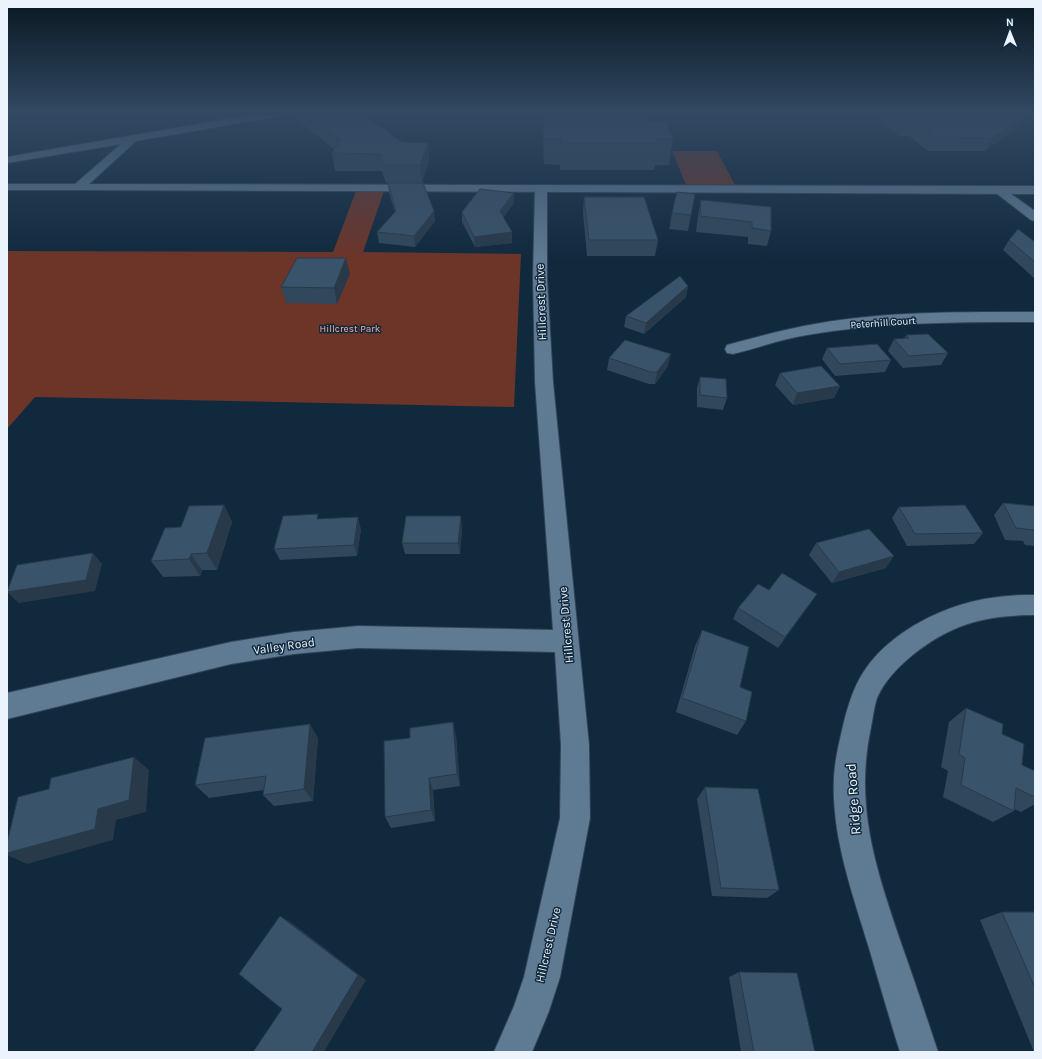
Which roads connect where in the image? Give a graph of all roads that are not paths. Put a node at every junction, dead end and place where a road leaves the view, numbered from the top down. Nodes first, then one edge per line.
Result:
1 (104, 161) edge
2 (108, 161) edge
3 (103, 166) junction
4 (7, 187) edge
5 (78, 187) junction
6 (540, 189) junction
7 (1035, 190) edge
8 (1000, 191) junction
9 (1035, 217) edge
10 (1035, 317) edge
11 (733, 349) dead end
12 (1035, 605) edge
13 (567, 641) junction
14 (7, 706) edge
15 (513, 1052) edge
16 (919, 1052) edge

1 - 3 street
2 - 3 street
3 - 5 street
4 - 5 street
5 - 6 street
6 - 8 street
6 - 13 street, Hillcrest Drive
7 - 8 street
8 - 9 street
10 - 11 street, Peterhill Court
12 - 16 street, Ridge Road
13 - 14 street, Valley Road
13 - 15 street, Hillcrest Drive

